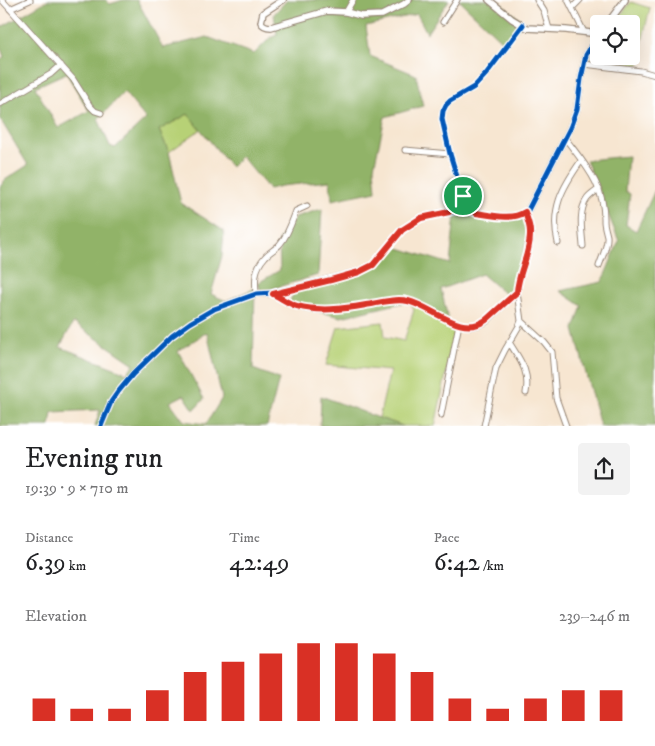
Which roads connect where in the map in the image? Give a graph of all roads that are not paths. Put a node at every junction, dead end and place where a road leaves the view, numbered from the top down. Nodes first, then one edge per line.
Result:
1 (2, 0) edge
2 (30, 0) edge
3 (283, 0) edge
4 (352, 0) edge
5 (409, 0) edge
6 (457, 0) edge
7 (489, 0) edge
8 (536, 0) edge
9 (568, 0) edge
10 (580, 0) edge
11 (625, 0) edge
12 (572, 8) junction
13 (10, 9) junction
14 (346, 12) junction
15 (614, 15) edge
16 (442, 22) dead end
17 (523, 25) junction
18 (549, 29) junction
19 (584, 32) junction
20 (590, 33) edge
21 (590, 49) edge
22 (584, 64) junction
23 (60, 65) junction
24 (655, 75) edge
25 (0, 104) edge
26 (101, 113) dead end
27 (564, 138) junction
28 (405, 150) dead end
29 (450, 154) junction
30 (582, 161) junction
31 (599, 188) junction
32 (463, 196) junction
33 (307, 206) dead end
34 (449, 212) junction
35 (525, 212) junction
36 (476, 213) junction
37 (558, 243) dead end
38 (583, 246) dead end
39 (599, 266) dead end
40 (517, 292) junction
41 (256, 294) junction
42 (273, 294) junction
43 (521, 321) junction
44 (459, 324) junction
45 (509, 342) junction
46 (526, 392) dead end
47 (441, 415) dead end
48 (101, 426) edge
49 (484, 426) edge
50 (566, 426) edge

1 - 13 street
2 - 13 street
3 - 14 street
4 - 14 street
5 - 14 street
6 - 16 street
7 - 17 street
8 - 18 street
9 - 12 street
10 - 12 street
11 - 15 street
12 - 19 street
13 - 23 street
17 - 18 street
17 - 29 street
18 - 19 street
19 - 20 street
21 - 22 street
22 - 24 street
22 - 27 street
23 - 25 street
23 - 26 street
27 - 30 street
27 - 35 street
28 - 29 street
29 - 32 street
30 - 31 street
30 - 37 street
31 - 38 street
31 - 39 street
32 - 34 street
32 - 36 street
33 - 41 street
34 - 36 street
34 - 42 street
35 - 36 street
35 - 40 street
40 - 43 street
40 - 44 street
41 - 42 street
41 - 48 street
42 - 44 street
43 - 45 street
43 - 50 street
44 - 47 street
45 - 46 street
45 - 49 street

